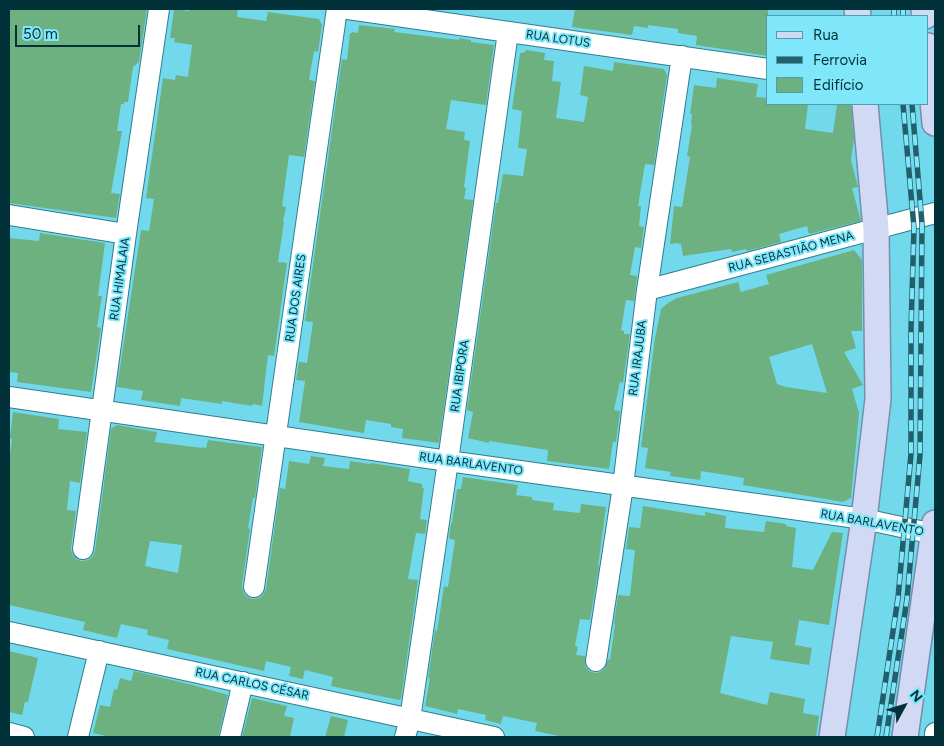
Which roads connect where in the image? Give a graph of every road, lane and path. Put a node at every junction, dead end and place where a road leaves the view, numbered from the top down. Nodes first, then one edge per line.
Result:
1 (160, 9) edge
2 (337, 9) edge
3 (348, 9) edge
4 (508, 32) junction
5 (682, 56) junction
6 (929, 57) edge
7 (766, 69) edge
8 (864, 105) edge
9 (935, 123) edge
10 (935, 213) edge
11 (9, 215) edge
12 (876, 229) junction
13 (126, 234) junction
14 (646, 290) junction
15 (9, 397) edge
16 (102, 410) junction
17 (276, 435) junction
18 (448, 461) junction
19 (623, 486) junction
20 (864, 519) junction
21 (934, 529) edge
22 (83, 549) dead end
23 (254, 587) dead end
24 (9, 632) edge
25 (99, 651) junction
26 (596, 661) dead end
27 (243, 682) junction
28 (407, 728) edge
29 (9, 733) edge
30 (935, 733) edge
31 (24, 737) edge
32 (78, 737) edge
33 (230, 737) edge
34 (494, 737) edge
35 (832, 737) edge
36 (905, 737) edge
37 (935, 737) edge

1 - 13 street, RUA HIMALAIA
2 - 17 street, RUA DOS AIRES
3 - 4 street, RUA LOTUS
4 - 5 street, RUA LOTUS
4 - 18 street, RUA IBIPORA
5 - 7 street, RUA LOTUS
5 - 14 street, RUA IRAJUBA
6 - 9 main road
8 - 12 main road
10 - 12 street, RUA SEBASTIÃO MENA
11 - 13 street
12 - 14 street, RUA SEBASTIÃO MENA
12 - 20 main road
13 - 16 street, RUA HIMALAIA
14 - 19 street, RUA IRAJUBA
15 - 16 street, RUA BARLAVENTO
16 - 17 street, RUA BARLAVENTO
16 - 22 street, RUA HIMALAIA
17 - 18 street, RUA BARLAVENTO
17 - 23 street, RUA DOS AIRES
18 - 19 street, RUA BARLAVENTO
18 - 28 street, RUA IBIPORA
19 - 20 street, RUA BARLAVENTO
19 - 26 street, RUA IRAJUBA
20 - 21 street, RUA BARLAVENTO
20 - 35 main road
21 - 36 main road
24 - 25 street, RUA CARLOS CÉSAR
25 - 27 street, RUA CARLOS CÉSAR
25 - 32 street
27 - 28 street, RUA CARLOS CÉSAR
27 - 33 street
28 - 34 street, RUA CARLOS CÉSAR
29 - 31 street
30 - 37 street

